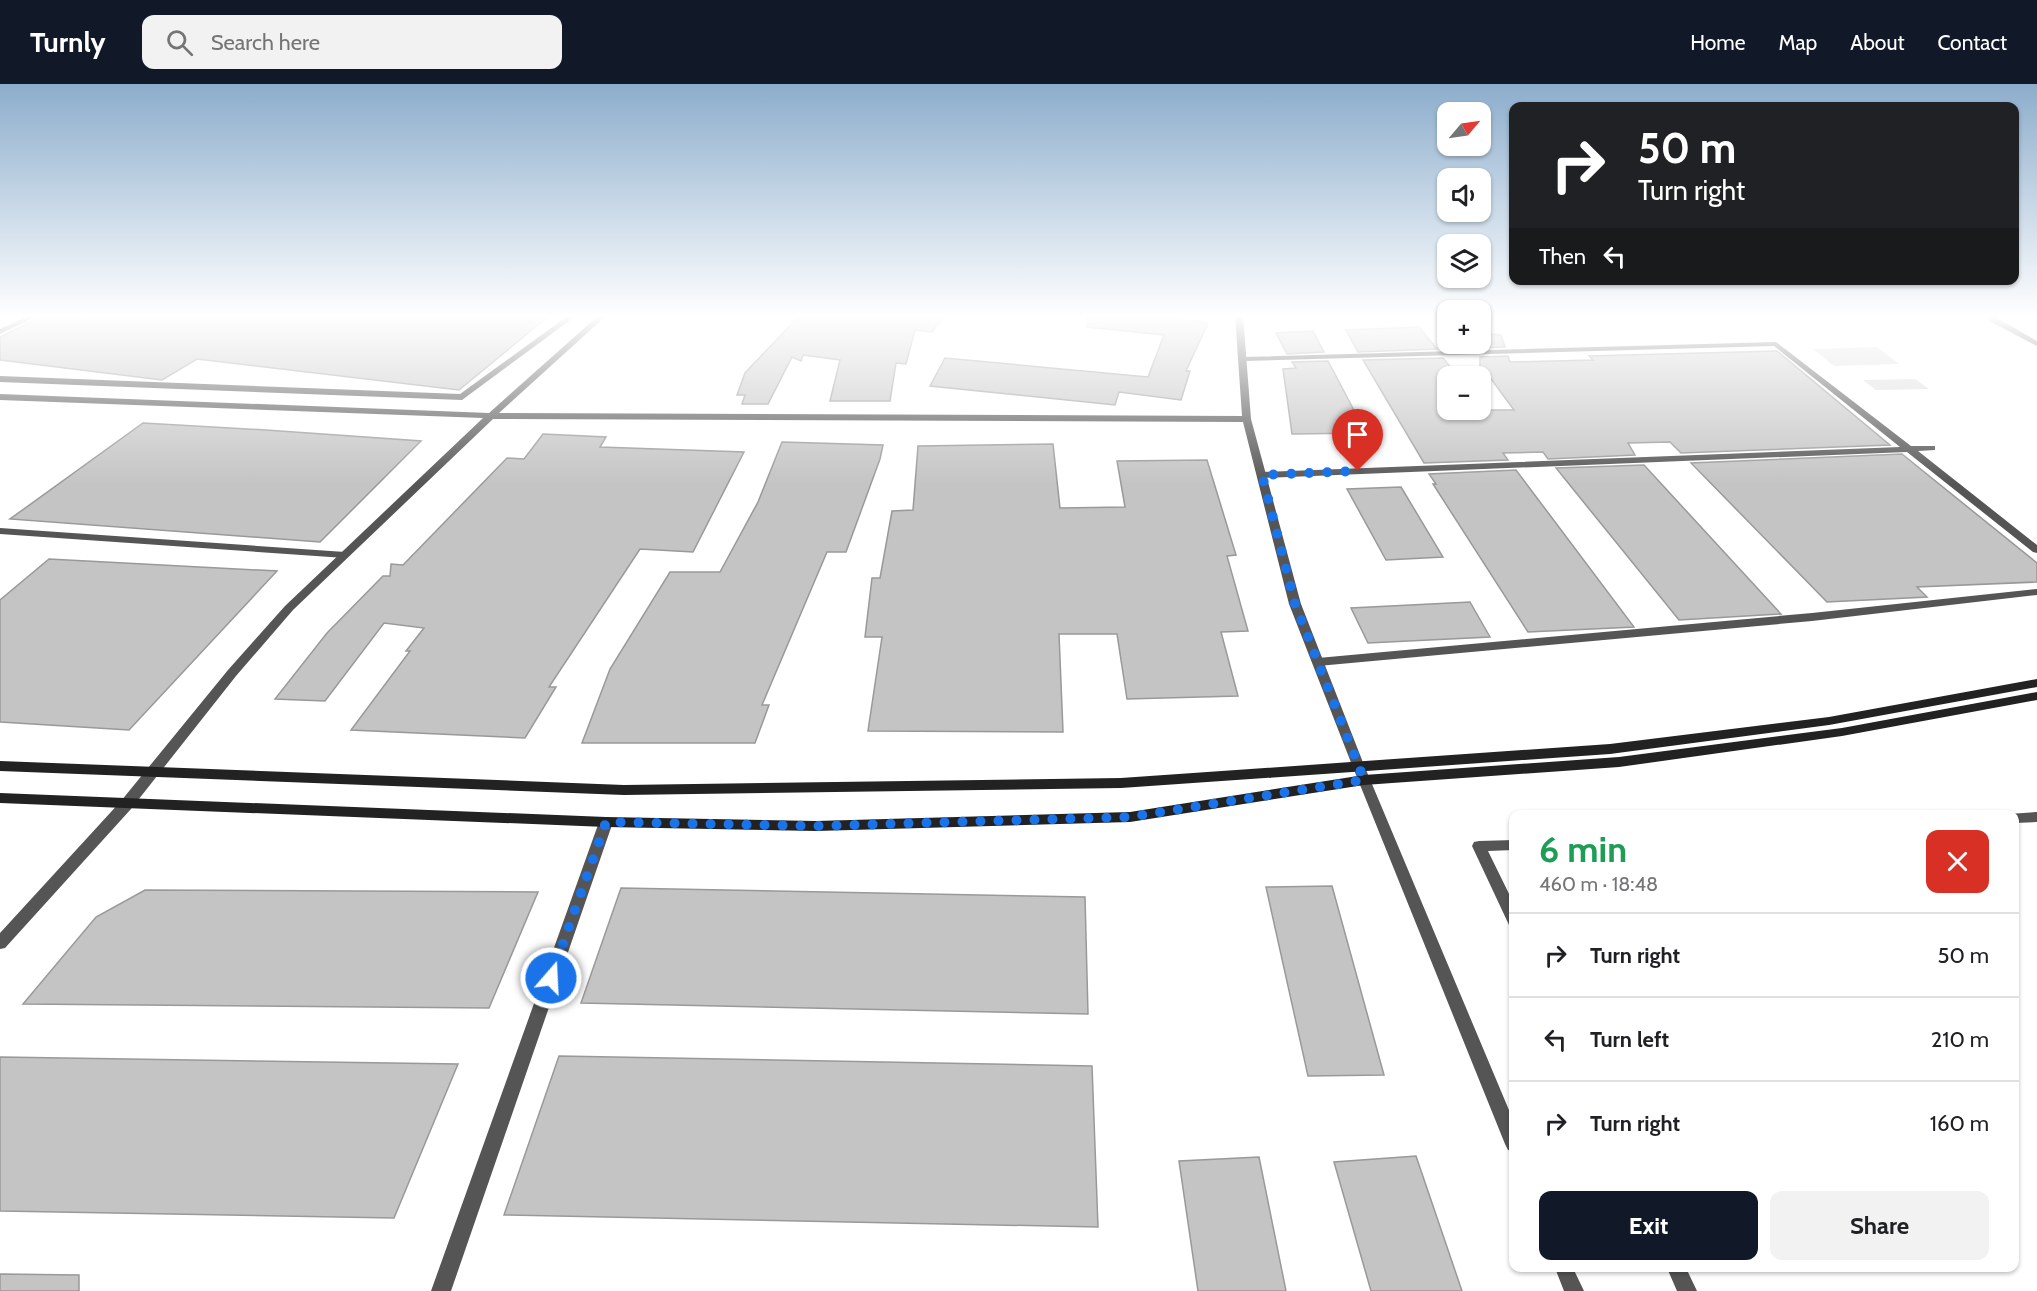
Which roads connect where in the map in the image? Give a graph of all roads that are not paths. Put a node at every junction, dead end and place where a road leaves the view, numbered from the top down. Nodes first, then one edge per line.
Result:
1 (497, 371) edge
2 (541, 371) edge
3 (1245, 371) edge
4 (1811, 371) edge
5 (0, 379) edge
6 (0, 397) edge
7 (491, 416) junction
8 (1247, 419) junction
9 (1932, 448) dead end
10 (1909, 449) junction
11 (1262, 475) junction
12 (0, 531) edge
13 (2037, 550) edge
14 (345, 555) junction
15 (2037, 592) edge
16 (1318, 662) junction
17 (2037, 683) edge
18 (2037, 696) edge
19 (1358, 765) junction
20 (0, 766) edge
21 (152, 774) junction
22 (1364, 780) junction
23 (0, 798) edge
24 (126, 805) junction
25 (2037, 817) edge
26 (2019, 818) edge
27 (606, 822) junction
28 (1509, 845) edge
29 (1509, 910) edge
30 (0, 943) edge
31 (1509, 1132) edge
32 (1566, 1272) edge
33 (1678, 1272) edge
34 (441, 1291) edge
35 (1574, 1291) edge
36 (1687, 1291) edge

1 - 5 street
2 - 7 street
3 - 8 street
4 - 10 street
6 - 7 street
7 - 8 street
7 - 14 street
8 - 11 street
9 - 10 street
10 - 11 street
10 - 13 street
11 - 16 street
12 - 14 street
14 - 21 street
15 - 16 street
16 - 19 street
17 - 19 main road
18 - 22 main road
19 - 21 main road
19 - 22 street
20 - 21 main road
21 - 24 street
22 - 27 main road
22 - 31 street
23 - 24 main road
24 - 27 main road
24 - 30 street
25 - 26 street
27 - 34 street
28 - 29 street
32 - 35 street
33 - 36 street

